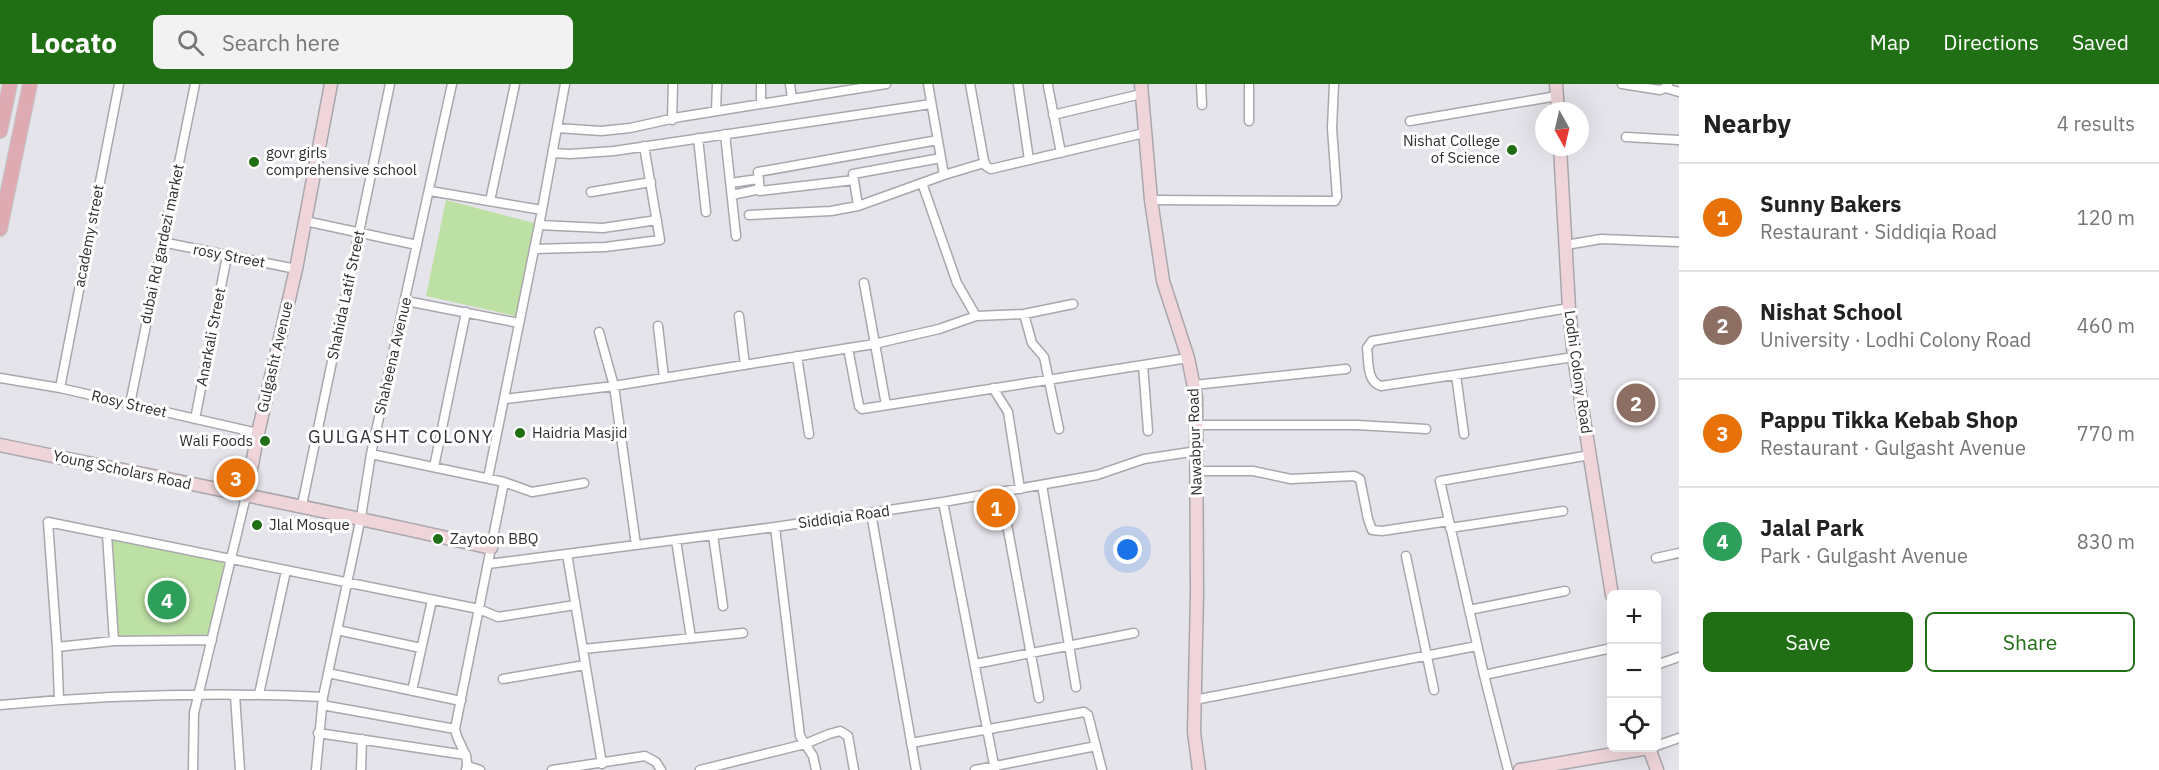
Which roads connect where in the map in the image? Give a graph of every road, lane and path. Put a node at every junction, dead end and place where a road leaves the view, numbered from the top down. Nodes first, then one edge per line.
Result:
1 (10, 84) edge
2 (30, 84) edge
3 (119, 84) edge
4 (195, 84) edge
5 (331, 84) edge
6 (390, 84) edge
7 (452, 84) edge
8 (515, 84) edge
9 (565, 84) edge
10 (673, 84) edge
11 (717, 84) edge
12 (761, 84) edge
13 (790, 84) edge
14 (886, 84) edge
15 (928, 84) edge
16 (970, 84) edge
17 (1018, 84) edge
18 (1201, 84) edge
19 (1250, 84) edge
20 (1334, 84) edge
21 (1622, 84) edge
22 (1048, 86) dead end
23 (1667, 86) edge
24 (1557, 87) edge
25 (829, 88) edge
26 (1141, 89) edge
27 (1679, 92) edge
28 (792, 99) junction
29 (1558, 102) edge
30 (762, 104) junction
31 (931, 104) junction
32 (1202, 105) dead end
33 (716, 111) junction
34 (1053, 115) junction
35 (3, 116) junction
36 (22, 119) junction
37 (672, 120) junction
38 (1249, 121) dead end
39 (1410, 121) dead end
40 (557, 128) junction
41 (0, 131) edge
42 (1144, 133) junction
43 (725, 134) junction
44 (1626, 137) dead end
45 (698, 138) junction
46 (938, 140) junction
47 (1679, 140) edge
48 (644, 146) junction
49 (553, 153) junction
50 (1061, 153) junction
51 (1561, 156) edge
52 (941, 158) junction
53 (1029, 160) junction
54 (984, 163) junction
55 (944, 175) junction
56 (758, 179) junction
57 (854, 180) junction
58 (651, 182) junction
59 (731, 183) junction
60 (922, 183) junction
61 (760, 189) junction
62 (430, 191) junction
63 (591, 192) dead end
64 (732, 195) junction
65 (1151, 200) junction
66 (490, 201) junction
67 (858, 206) junction
68 (542, 210) junction
69 (706, 212) dead end
70 (749, 215) dead end
71 (657, 220) junction
72 (305, 221) junction
73 (539, 225) junction
74 (0, 229) edge
75 (359, 232) junction
76 (736, 236) dead end
77 (162, 242) junction
78 (1679, 242) edge
79 (417, 245) junction
80 (1566, 245) junction
81 (534, 249) junction
82 (227, 256) junction
83 (296, 269) junction
84 (864, 283) dead end
85 (406, 301) junction
86 (1073, 304) dead end
87 (1569, 308) junction
88 (466, 312) junction
89 (1024, 314) junction
90 (739, 316) dead end
91 (976, 316) junction
92 (519, 323) junction
93 (657, 326) dead end
94 (598, 332) dead end
95 (874, 344) junction
96 (848, 348) junction
97 (797, 356) junction
98 (1574, 357) junction
99 (1188, 358) junction
100 (745, 364) junction
101 (1143, 365) junction
102 (1346, 369) dead end
103 (1456, 375) junction
104 (0, 378) edge
105 (664, 378) junction
106 (1049, 380) junction
107 (1194, 385) junction
108 (614, 386) junction
109 (60, 388) junction
110 (993, 388) junction
111 (506, 399) junction
112 (130, 404) junction
113 (886, 405) junction
114 (195, 418) junction
115 (1197, 425) junction
116 (1059, 429) dead end
117 (1426, 429) dead end
118 (1148, 431) dead end
119 (258, 433) junction
120 (809, 434) dead end
121 (1464, 434) dead end
122 (0, 445) edge
123 (1197, 451) junction
124 (371, 454) junction
125 (1590, 455) junction
126 (434, 467) junction
127 (1197, 471) junction
128 (488, 478) junction
129 (504, 482) junction
130 (584, 483) dead end
131 (1042, 485) junction
132 (1020, 489) junction
133 (1001, 492) junction
134 (246, 496) junction
135 (943, 502) junction
136 (302, 505) junction
137 (1563, 512) dead end
138 (871, 513) junction
139 (361, 517) junction
140 (1449, 524) junction
141 (775, 527) junction
142 (107, 534) junction
143 (713, 535) junction
144 (676, 540) junction
145 (636, 545) junction
146 (491, 548) junction
147 (1679, 553) edge
148 (567, 554) junction
149 (1406, 556) dead end
150 (1656, 558) dead end
151 (231, 560) junction
152 (488, 564) junction
153 (286, 571) junction
154 (346, 583) junction
155 (1611, 590) edge
156 (1565, 591) dead end
157 (432, 600) junction
158 (575, 605) junction
159 (723, 606) dead end
160 (479, 609) junction
161 (1469, 610) junction
162 (337, 630) junction
163 (743, 633) dead end
164 (1134, 633) dead end
165 (691, 638) junction
166 (212, 640) junction
167 (114, 641) junction
168 (1069, 646) junction
169 (1477, 646) junction
170 (57, 647) junction
171 (421, 648) junction
172 (583, 649) junction
173 (1607, 649) edge
174 (1031, 654) junction
175 (1427, 656) junction
176 (1679, 657) edge
177 (1661, 663) edge
178 (975, 664) junction
179 (585, 665) junction
180 (328, 673) junction
181 (1484, 675) junction
182 (503, 679) dead end
183 (1076, 687) dead end
184 (1434, 690) dead end
185 (412, 691) junction
186 (259, 694) junction
187 (198, 695) junction
188 (235, 695) junction
189 (1039, 698) dead end
190 (59, 700) junction
191 (1194, 700) junction
192 (322, 701) junction
193 (461, 701) junction
194 (0, 705) edge
195 (455, 729) junction
196 (987, 729) junction
197 (318, 733) junction
198 (1679, 738) edge
199 (362, 740) junction
200 (911, 743) junction
201 (805, 744) junction
202 (1661, 744) edge
203 (1096, 746) junction
204 (1626, 752) edge
205 (1651, 752) edge
206 (466, 755) junction
207 (596, 766) edge
208 (467, 768) edge
209 (995, 768) edge
210 (193, 770) edge
211 (240, 770) edge
212 (316, 770) edge
213 (361, 770) edge
214 (480, 770) edge
215 (552, 770) edge
216 (661, 770) edge
217 (700, 770) edge
218 (816, 770) edge
219 (854, 770) edge
220 (916, 770) edge
221 (975, 770) edge
222 (1102, 770) edge
223 (1199, 770) edge
224 (1508, 770) edge
225 (1520, 770) edge
226 (1657, 770) edge

1 - 35 main road
2 - 36 main road
3 - 109 street, academy street
4 - 77 street, dubai Rd gardezi market
5 - 72 street, Gulgasht Avenue
6 - 75 street, Shahida Latif Street
7 - 62 street, Shaheena Avenue
8 - 66 street
9 - 40 street
10 - 37 street
11 - 33 street
12 - 30 street
13 - 28 street
14 - 25 street
15 - 31 street
16 - 54 street
17 - 53 street
18 - 32 street
19 - 38 street
20 - 65 street
21 - 23 street
22 - 34 street
23 - 27 street
24 - 29 street
24 - 39 street
25 - 28 street
26 - 34 street
26 - 42 street, Nawabpur Road
28 - 30 street
30 - 33 street
31 - 43 street
31 - 46 street
33 - 37 street
34 - 50 street
35 - 36 main road
35 - 41 main road
36 - 74 main road
37 - 40 street
40 - 49 street
42 - 50 street
42 - 65 street, Nawabpur Road
43 - 45 street
43 - 59 street
44 - 47 street
45 - 48 street
45 - 69 street
46 - 52 street
46 - 56 street
48 - 49 street
48 - 58 street
49 - 68 street
50 - 53 street
51 - 80 street, Lodhi Colony Road
52 - 55 street
52 - 57 street
53 - 54 street
54 - 55 street
55 - 60 street
56 - 59 street
56 - 61 street
57 - 61 street
57 - 67 street
58 - 63 street
58 - 71 street
59 - 64 street
60 - 67 street
60 - 91 street
61 - 64 street
62 - 66 street
62 - 79 street, Shaheena Avenue
64 - 76 street
65 - 99 street, Nawabpur Road
66 - 68 street
67 - 70 street
68 - 73 street
71 - 73 street
71 - 81 street
72 - 75 street
72 - 83 street, Gulgasht Avenue
73 - 81 street
75 - 79 street
75 - 136 street, Shahida Latif Street
77 - 82 street, rosy Street
77 - 112 street, dubai Rd gardezi market
78 - 80 street
79 - 85 street, Shaheena Avenue
80 - 87 street, Lodhi Colony Road
81 - 92 street
82 - 83 street, rosy Street
82 - 114 street, Anarkali Street
83 - 119 street, Gulgasht Avenue
84 - 95 street
85 - 88 street
85 - 124 street, Shaheena Avenue
86 - 89 street
87 - 98 street, Lodhi Colony Road
87 - 103 street
88 - 92 street
88 - 126 street
89 - 91 street
89 - 106 street
90 - 100 street
91 - 95 street
92 - 111 street
93 - 105 street
94 - 108 street
95 - 96 street
95 - 113 street
96 - 97 street
96 - 113 street
97 - 100 street
97 - 120 street
98 - 103 street
98 - 125 street, Lodhi Colony Road
99 - 101 street
99 - 107 street, Nawabpur Road
100 - 105 street
101 - 106 street
101 - 118 street
102 - 107 street
103 - 121 street
104 - 109 street, Rosy Street
105 - 108 street
106 - 110 street
106 - 116 street
107 - 115 street, Nawabpur Road
108 - 111 street
108 - 145 street
109 - 112 street, Rosy Street
110 - 113 street
110 - 132 street
111 - 128 street
112 - 114 street, Rosy Street
114 - 119 street, Rosy Street
115 - 117 street
115 - 123 street, Nawabpur Road
119 - 134 street, Gulgasht Avenue
122 - 134 street, Young Scholars Road
123 - 127 street, Nawabpur Road
123 - 131 street, Siddiqia Road
124 - 126 street
124 - 139 street, Shaheena Avenue
125 - 140 street
125 - 155 street, Lodhi Colony Road
126 - 128 street
127 - 140 street
127 - 191 street, Nawabpur Road
128 - 129 street
129 - 130 street
129 - 146 street
131 - 132 street, Siddiqia Road
131 - 168 street
132 - 133 street, Siddiqia Road
133 - 135 street, Siddiqia Road
133 - 174 street
134 - 136 street, Young Scholars Road
134 - 151 street, Gulgasht Avenue
135 - 138 street, Siddiqia Road
135 - 178 street
136 - 139 street, Young Scholars Road
137 - 140 street
138 - 141 street, Siddiqia Road
138 - 200 street
139 - 146 street, Young Scholars Road
139 - 154 street, Shaheena Avenue
140 - 161 street
141 - 143 street, Siddiqia Road
141 - 201 street
142 - 151 street
142 - 167 street
142 - 170 street
143 - 144 street, Siddiqia Road
143 - 159 street
144 - 145 street, Siddiqia Road
144 - 165 street
145 - 148 street, Siddiqia Road
146 - 152 street
147 - 150 street
148 - 152 street, Siddiqia Road
148 - 158 street
149 - 175 street
151 - 153 street
151 - 166 street, Gulgasht Avenue
152 - 160 street
153 - 154 street
153 - 186 street
154 - 157 street
154 - 162 street, Shaheena Avenue
156 - 161 street
157 - 160 street
157 - 171 street
158 - 160 street
158 - 172 street
160 - 193 street
161 - 169 street
162 - 171 street
162 - 180 street, Shaheena Avenue
163 - 165 street
164 - 168 street
165 - 172 street
166 - 167 street
166 - 187 street, Gulgasht Avenue
167 - 170 street
168 - 174 street
168 - 183 street
169 - 175 street
169 - 181 street
170 - 190 street
171 - 185 street
172 - 179 street
173 - 181 street
174 - 178 street
174 - 189 street
175 - 184 street
175 - 191 street
176 - 177 street
178 - 196 street
179 - 182 street
179 - 207 street
180 - 185 street
180 - 192 street, Shaheena Avenue
181 - 224 street
185 - 193 street
186 - 188 street
186 - 192 street
187 - 188 street
187 - 190 street
187 - 210 street, Gulgasht Avenue
188 - 211 street
190 - 194 street
191 - 223 street, Nawabpur Road
192 - 195 street
192 - 197 street, Shaheena Avenue
193 - 195 street
195 - 206 street
196 - 200 street
196 - 203 street
196 - 209 street
197 - 199 street
197 - 212 street, Shaheena Avenue
198 - 202 street
199 - 206 street
199 - 213 street
200 - 220 street
201 - 217 street
201 - 218 street
201 - 219 street
203 - 209 street
203 - 222 street
204 - 225 street
205 - 226 street
206 - 208 street
207 - 215 street
207 - 216 street
208 - 214 street
209 - 221 street

